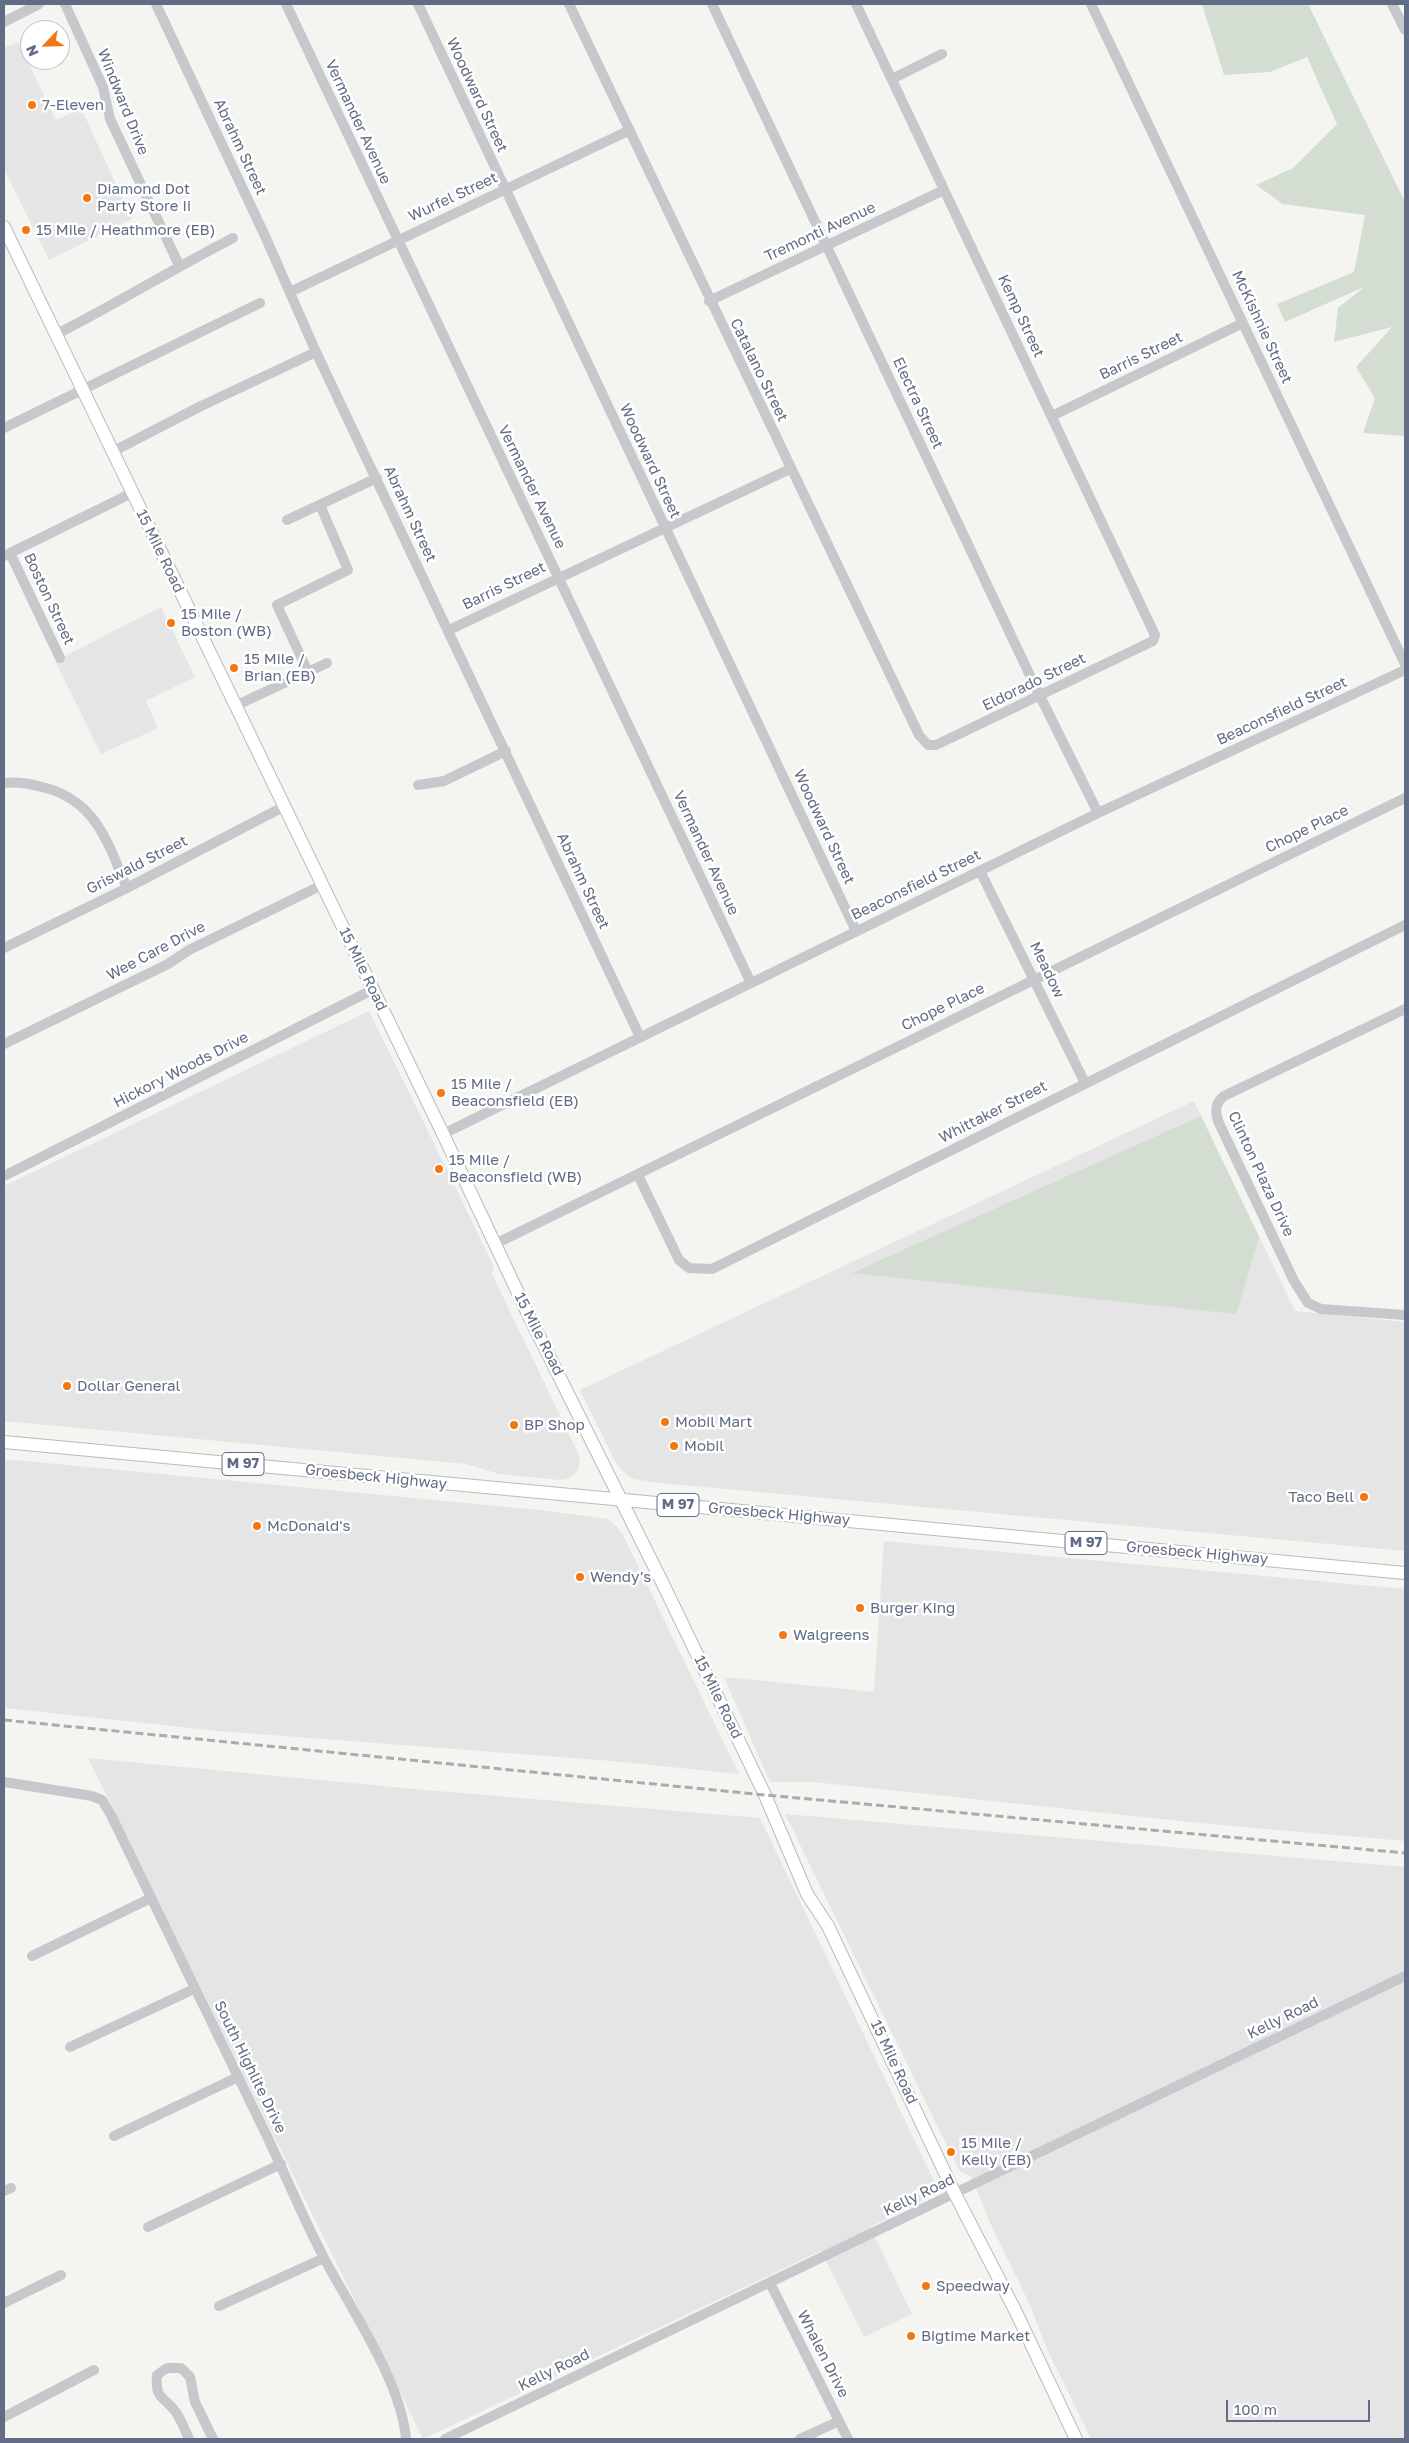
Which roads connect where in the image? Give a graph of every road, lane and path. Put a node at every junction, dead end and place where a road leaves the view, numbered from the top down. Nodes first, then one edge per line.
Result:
1 (39, 4) edge
2 (65, 4) edge
3 (156, 4) edge
4 (286, 4) edge
5 (418, 4) edge
6 (569, 4) edge
7 (712, 4) edge
8 (856, 4) edge
9 (1091, 4) edge
10 (1392, 4) edge
11 (4, 22) edge
12 (1405, 30) edge
13 (942, 54) dead end
14 (892, 79) junction
15 (630, 130) junction
16 (504, 190) junction
17 (944, 190) junction
18 (4, 227) edge
19 (234, 238) dead end
20 (396, 240) junction
21 (827, 246) junction
22 (179, 266) junction
23 (290, 292) junction
24 (710, 301) junction
25 (260, 303) dead end
26 (1243, 323) junction
27 (55, 335) junction
28 (316, 352) junction
29 (83, 389) junction
30 (1052, 416) junction
31 (4, 428) edge
32 (112, 452) junction
33 (790, 469) junction
34 (377, 478) junction
35 (132, 493) junction
36 (320, 505) junction
37 (287, 520) dead end
38 (665, 528) junction
39 (7, 554) edge
40 (558, 577) junction
41 (449, 630) junction
42 (1153, 641) joint
43 (60, 658) dead end
44 (327, 663) dead end
45 (1405, 664) edge
46 (1405, 670) edge
47 (308, 672) junction
48 (1040, 696) junction
49 (236, 706) junction
50 (928, 745) joint
51 (506, 751) junction
52 (4, 783) edge
53 (418, 785) dead end
54 (1405, 798) edge
55 (283, 807) junction
56 (1098, 813) junction
57 (980, 872) junction
58 (322, 885) junction
59 (127, 888) junction
60 (1405, 925) edge
61 (856, 931) junction
62 (4, 948) edge
63 (1034, 978) junction
64 (752, 983) junction
65 (372, 990) junction
66 (1405, 1009) edge
67 (640, 1036) junction
68 (4, 1044) edge
69 (1085, 1083) junction
70 (443, 1134) junction
71 (638, 1175) junction
72 (4, 1176) edge
73 (495, 1244) junction
74 (1405, 1314) edge
75 (4, 1442) edge
76 (623, 1501) junction
77 (1405, 1573) edge
78 (4, 1782) edge
79 (151, 1898) junction
80 (32, 1956) dead end
81 (1405, 1976) edge
82 (194, 1988) junction
83 (70, 2047) dead end
84 (238, 2077) junction
85 (114, 2136) dead end
86 (281, 2164) junction
87 (955, 2194) junction
88 (148, 2228) dead end
89 (324, 2258) junction
90 (61, 2275) dead end
91 (770, 2283) junction
92 (4, 2303) edge
93 (219, 2306) dead end
94 (94, 2370) dead end
95 (4, 2417) edge
96 (839, 2421) junction
97 (189, 2439) edge
98 (212, 2439) edge
99 (406, 2439) edge
100 (445, 2439) edge
101 (800, 2439) edge
102 (848, 2439) edge
103 (1076, 2439) edge

1 - 11 street
2 - 22 street, Windward Drive
3 - 23 street, Abrahm Street
4 - 20 street, Vermander Avenue
5 - 16 street, Woodward Street
6 - 15 street, Catalano Street
7 - 21 street, Electra Street
8 - 14 street, Kemp Street
9 - 26 street, McKishnie Street
10 - 12 street
13 - 14 street
14 - 17 street, Kemp Street
15 - 16 street, Wurfel Street
15 - 24 street, Catalano Street
16 - 20 street, Wurfel Street
16 - 38 street, Woodward Street
17 - 21 street, Tremonti Avenue
17 - 30 street, Kemp Street
18 - 27 main road, 15 Mile Road
19 - 22 street
20 - 23 street, Wurfel Street
20 - 40 street, Vermander Avenue
21 - 24 street, Tremonti Avenue
21 - 48 street, Electra Street
22 - 27 street
23 - 28 street, Abrahm Street
24 - 33 street, Catalano Street
25 - 29 street
26 - 30 street, Barris Street
26 - 45 street, McKishnie Street
27 - 29 main road, 15 Mile Road
28 - 32 street
28 - 34 street, Abrahm Street
29 - 31 street
29 - 32 main road, 15 Mile Road
30 - 42 street, Kemp Street
32 - 35 main road, 15 Mile Road
33 - 38 street, Barris Street
33 - 50 street, Catalano Street
34 - 36 street
34 - 41 street, Abrahm Street
35 - 39 street
35 - 49 main road, 15 Mile Road
36 - 37 street
36 - 47 street
38 - 40 street, Barris Street
38 - 61 street, Woodward Street
39 - 43 street, Boston Street
40 - 41 street, Barris Street
40 - 64 street, Vermander Avenue
41 - 51 street, Abrahm Street
42 - 48 street, Eldorado Street
44 - 47 street
46 - 56 street, Beaconsfield Street
47 - 49 street
48 - 50 street, Eldorado Street
48 - 56 street, Electra Street
49 - 55 main road, 15 Mile Road
51 - 53 street
51 - 67 street, Abrahm Street
52 - 59 street
54 - 63 street, Chope Place
55 - 58 main road, 15 Mile Road
55 - 59 street, Griswald Street
56 - 57 street, Beaconsfield Street
57 - 61 street, Beaconsfield Street
57 - 63 street, Meadow
58 - 65 main road, 15 Mile Road
58 - 68 street, Wee Care Drive
59 - 62 street, Griswald Street
60 - 69 street, Whittaker Street
61 - 64 street, Beaconsfield Street
63 - 69 street, Meadow
63 - 71 street, Chope Place
64 - 67 street, Beaconsfield Street
65 - 70 main road, 15 Mile Road
65 - 72 street, Hickory Woods Drive
66 - 74 street, Clinton Plaza Drive
67 - 70 street, Beaconsfield Street
69 - 71 street, Whittaker Street
70 - 73 main road, 15 Mile Road
71 - 73 street, Chope Place
73 - 76 main road, 15 Mile Road
75 - 76 main road, Groesbeck Highway / M 97
76 - 77 main road, Groesbeck Highway / M 97
76 - 87 main road, 15 Mile Road
78 - 79 street, South Highlite Drive
79 - 80 street
79 - 82 street, South Highlite Drive
81 - 87 street, Kelly Road
82 - 83 street
82 - 84 street, South Highlite Drive
84 - 85 street
84 - 86 street, South Highlite Drive
86 - 88 street
86 - 89 street, South Highlite Drive
87 - 91 street, Kelly Road
87 - 103 main road, 15 Mile Road
89 - 93 street
89 - 99 street, South Highlite Drive
90 - 92 street
91 - 96 street, Whalen Drive
91 - 100 street, Kelly Road
94 - 95 street
96 - 101 street
96 - 102 street, Whalen Drive
97 - 98 street

